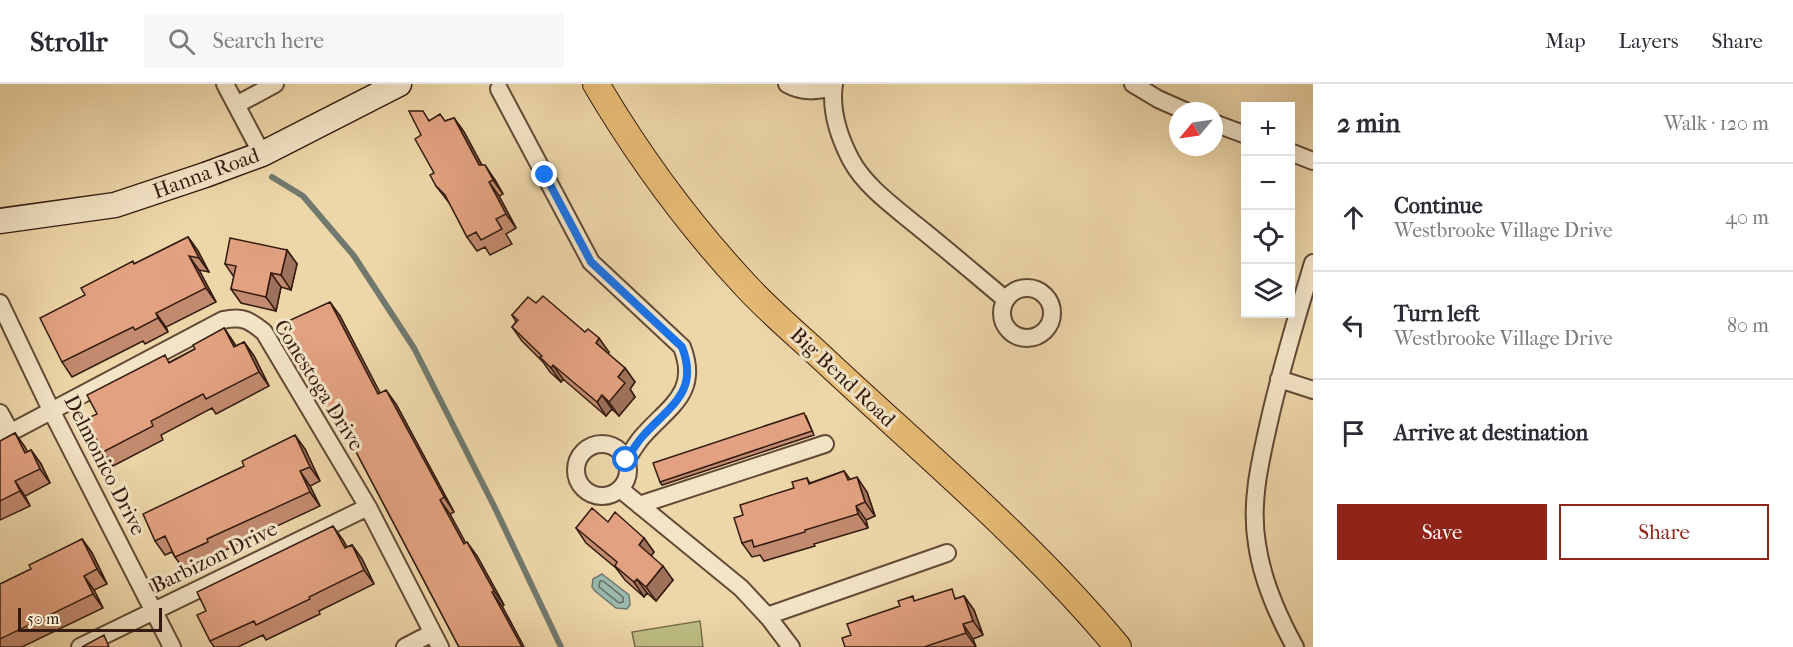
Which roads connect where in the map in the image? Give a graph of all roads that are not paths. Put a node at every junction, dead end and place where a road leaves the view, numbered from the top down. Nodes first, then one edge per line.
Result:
1 (225, 84) edge
2 (275, 84) edge
3 (399, 84) edge
4 (596, 84) edge
5 (787, 84) edge
6 (1133, 84) edge
7 (834, 86) edge
8 (499, 89) dead end
9 (1169, 104) edge
10 (236, 105) junction
11 (1223, 126) edge
12 (1241, 133) edge
13 (262, 154) junction
14 (1295, 154) edge
15 (1313, 161) edge
16 (0, 221) edge
17 (1313, 263) edge
18 (1005, 299) dead end
19 (0, 303) edge
20 (1279, 379) junction
21 (1313, 390) edge
22 (52, 412) junction
23 (0, 413) edge
24 (5, 436) edge
25 (825, 444) dead end
26 (626, 460) junction
27 (620, 489) junction
28 (639, 505) junction
29 (368, 507) junction
30 (947, 553) dead end
31 (155, 611) junction
32 (767, 616) junction
33 (436, 640) edge
34 (80, 647) edge
35 (172, 647) edge
36 (405, 647) edge
37 (791, 647) edge
38 (1118, 647) edge
39 (1295, 647) edge

1 - 10 street
2 - 10 street
3 - 13 street, Hanna Road
4 - 38 main road, Big Bend Road
5 - 7 street
6 - 9 street
7 - 18 street
8 - 26 street
10 - 13 street
11 - 12 street
13 - 16 street, Hanna Road
14 - 15 street
17 - 20 street
19 - 22 street, Delmonico Drive
20 - 21 street
20 - 39 street
22 - 24 street, Conestoga Drive
22 - 29 street, Conestoga Drive
22 - 31 street, Delmonico Drive
23 - 24 street, Conestoga Drive
25 - 28 street
26 - 27 street
26 - 27 street
27 - 28 street
28 - 32 street
29 - 31 street, Barbizon Drive
29 - 33 street, Conestoga Drive
30 - 32 street
31 - 34 street, Barbizon Drive
31 - 35 street, Delmonico Drive
32 - 37 street
33 - 36 street

